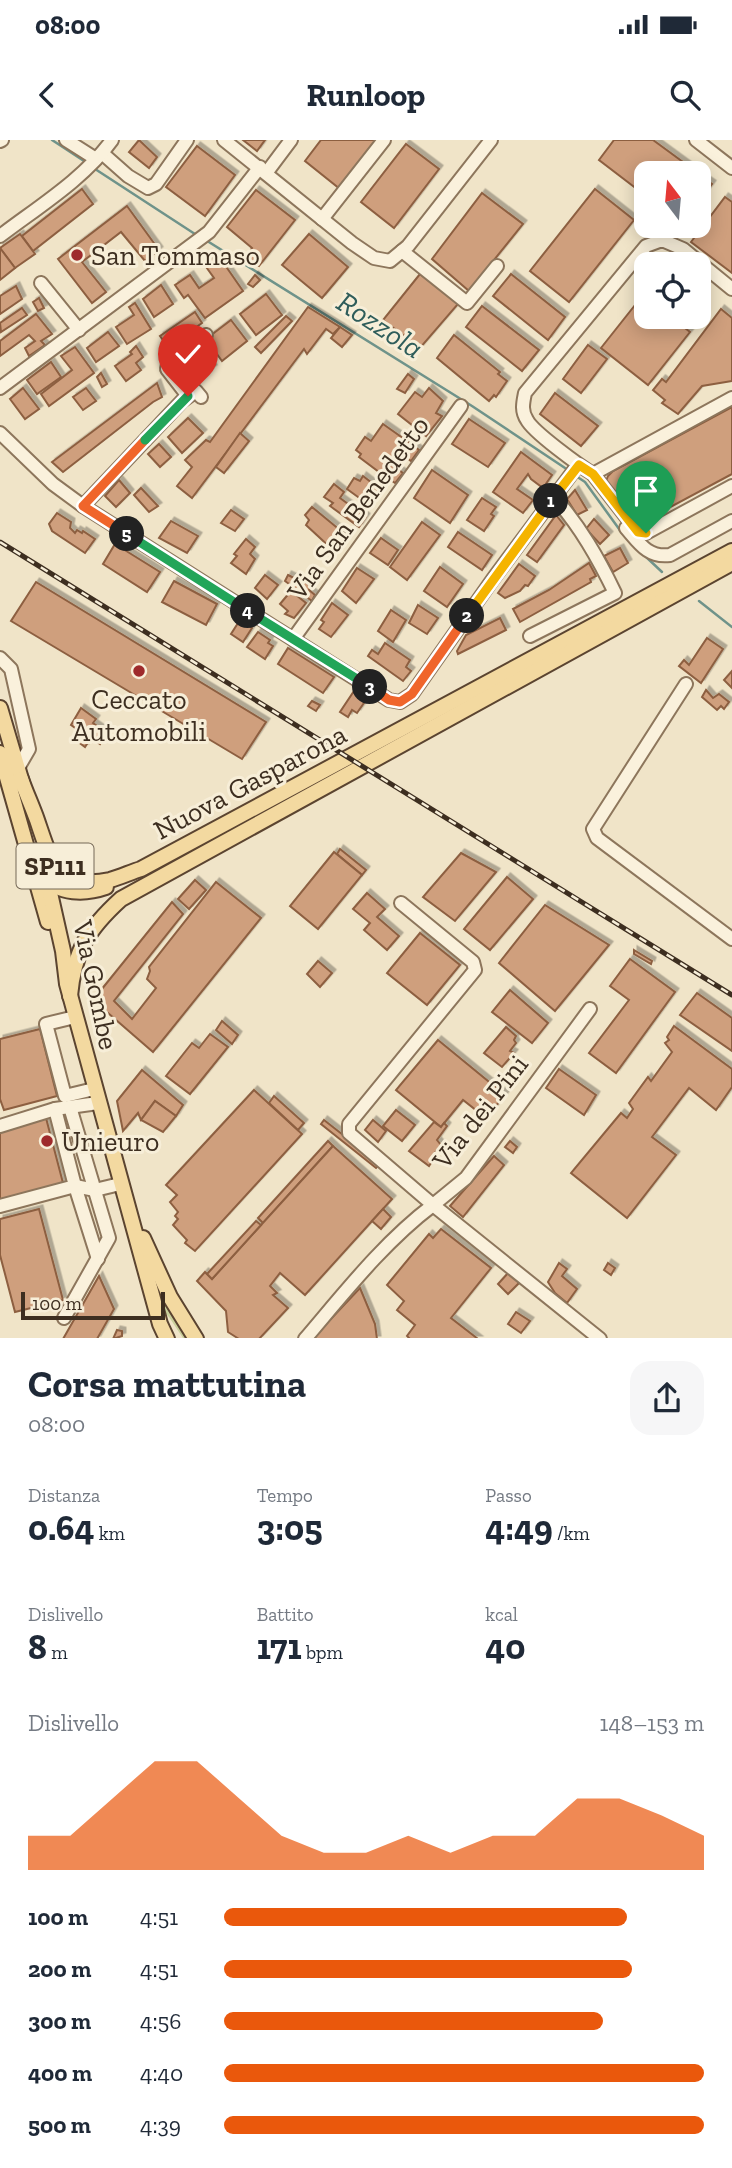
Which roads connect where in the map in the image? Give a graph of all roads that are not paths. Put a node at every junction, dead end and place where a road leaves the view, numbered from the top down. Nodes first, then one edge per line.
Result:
1 (66, 140) edge
2 (112, 140) edge
3 (187, 140) edge
4 (224, 140) edge
5 (291, 140) edge
6 (384, 140) edge
7 (491, 140) edge
8 (696, 140) edge
9 (94, 161) junction
10 (732, 168) edge
11 (263, 170) junction
12 (322, 219) junction
13 (0, 236) edge
14 (402, 251) junction
15 (497, 266) dead end
16 (41, 283) dead end
17 (732, 289) edge
18 (79, 330) junction
19 (206, 335) dead end
20 (0, 388) edge
21 (732, 397) edge
22 (461, 407) dead end
23 (0, 433) edge
24 (574, 471) junction
25 (593, 474) junction
26 (732, 486) edge
27 (554, 497) junction
28 (614, 502) junction
29 (83, 506) junction
30 (732, 521) edge
31 (732, 551) edge
32 (732, 563) edge
33 (530, 636) dead end
34 (293, 639) junction
35 (0, 658) edge
36 (687, 684) dead end
37 (0, 708) edge
38 (4, 728) edge
39 (0, 753) edge
40 (20, 774) junction
41 (26, 843) junction
42 (141, 869) junction
43 (48, 881) junction
44 (401, 903) dead end
45 (732, 939) edge
46 (68, 990) junction
47 (590, 1009) dead end
48 (75, 1017) junction
49 (96, 1096) junction
50 (69, 1107) junction
51 (55, 1109) junction
52 (0, 1126) edge
53 (120, 1184) junction
54 (75, 1186) junction
55 (94, 1189) junction
56 (433, 1205) junction
57 (0, 1206) edge
58 (128, 1212) junction
59 (98, 1259) junction
60 (153, 1299) junction
61 (64, 1318) dead end
62 (167, 1338) edge
63 (176, 1338) edge
64 (195, 1338) edge
65 (306, 1338) edge
66 (599, 1338) edge

1 - 9 street
2 - 9 street
3 - 9 street
4 - 11 street
5 - 11 street
6 - 12 street
7 - 14 street
8 - 10 street
9 - 13 street
11 - 12 street
11 - 18 street
12 - 14 street
14 - 15 street
16 - 18 street
17 - 24 street
18 - 20 street
19 - 29 street
21 - 25 street
22 - 34 street, Via San Benedetto
23 - 29 street
24 - 25 street
24 - 27 street
25 - 28 street
26 - 28 street
27 - 33 street
27 - 34 street
28 - 30 street
29 - 34 street
31 - 42 main road, Nuova Gasparona / SP111
32 - 46 main road, Nuova Gasparona / SP111
35 - 40 street, Via Gombe
36 - 45 street
37 - 38 main road, Via Gombe
38 - 40 main road, Via Gombe
39 - 41 main road
40 - 42 main road, Nuova Gasparona / SP111
40 - 43 main road, Via Gombe
41 - 43 main road
41 - 46 main road
42 - 43 main road, SP111
43 - 46 main road, Via Gombe
44 - 56 street
46 - 48 main road, Via Gombe
47 - 56 street, Via dei Pini
48 - 49 main road, Via Gombe
48 - 49 street
49 - 50 street
49 - 53 main road, Via Gombe
50 - 51 street
50 - 55 street
51 - 52 street
51 - 54 street
53 - 55 street
53 - 58 main road, Via Gombe
54 - 55 street
54 - 57 street
54 - 59 street
55 - 59 street
56 - 65 street
56 - 66 street, Via dei Pini
58 - 60 main road, Via Gombe
58 - 64 main road, Via Gombe
59 - 61 street
60 - 62 main road
60 - 63 main road

